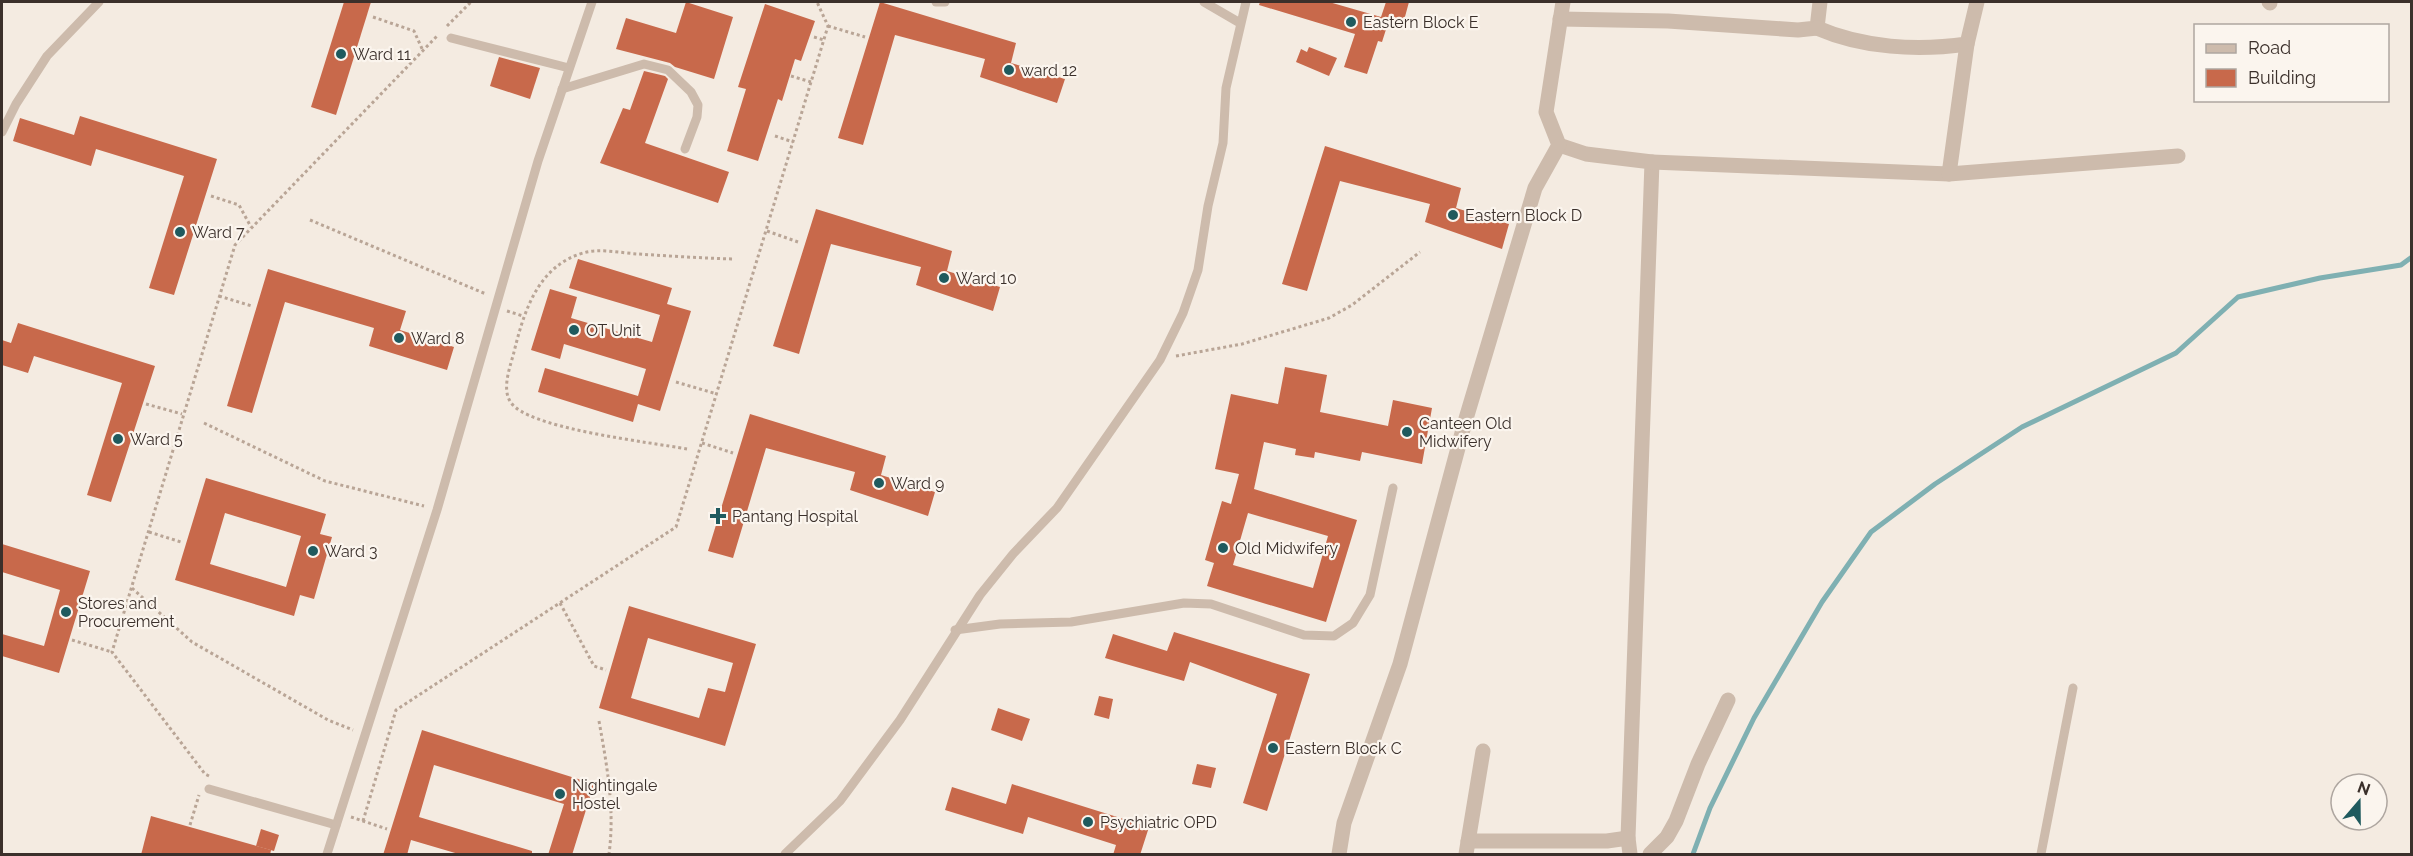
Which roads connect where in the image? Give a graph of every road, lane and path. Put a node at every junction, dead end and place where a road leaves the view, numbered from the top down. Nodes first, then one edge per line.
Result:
1 (99, 2) edge
2 (471, 2) edge
3 (592, 2) edge
4 (817, 2) edge
5 (936, 2) edge
6 (945, 2) edge
7 (1204, 2) edge
8 (1246, 2) edge
9 (1563, 2) edge
10 (1820, 2) edge
11 (1977, 2) edge
12 (373, 17) dead end
13 (1560, 19) junction
14 (1240, 23) junction
15 (447, 26) dead end
16 (828, 26) junction
17 (1817, 28) junction
18 (439, 34) dead end
19 (814, 37) dead end
20 (865, 37) dead end
21 (450, 38) dead end
22 (824, 40) junction
23 (1967, 44) junction
24 (423, 51) junction
25 (569, 68) junction
26 (791, 76) dead end
27 (812, 82) junction
28 (562, 89) junction
29 (2, 132) edge
30 (776, 136) dead end
31 (793, 142) junction
32 (1559, 145) junction
33 (685, 149) dead end
34 (2178, 156) dead end
35 (1652, 162) junction
36 (1949, 174) junction
37 (212, 196) dead end
38 (310, 220) dead end
39 (251, 227) junction
40 (766, 231) junction
41 (798, 242) dead end
42 (1420, 252) dead end
43 (733, 260) dead end
44 (219, 296) junction
45 (499, 299) junction
46 (252, 306) dead end
47 (1160, 360) junction
48 (676, 382) dead end
49 (717, 394) junction
50 (146, 404) dead end
51 (182, 414) junction
52 (204, 423) dead end
53 (702, 443) junction
54 (687, 449) dead end
55 (733, 453) dead end
56 (1393, 488) dead end
57 (437, 510) junction
58 (148, 532) junction
59 (181, 542) dead end
60 (132, 588) junction
61 (560, 603) junction
62 (955, 630) junction
63 (72, 640) dead end
64 (112, 652) junction
65 (606, 670) dead end
66 (2073, 688) dead end
67 (1728, 700) dead end
68 (599, 721) dead end
69 (366, 735) junction
70 (1483, 751) dead end
71 (206, 787) joint
72 (199, 795) dead end
73 (340, 814) junction
74 (363, 821) junction
75 (190, 825) dead end
76 (336, 825) junction
77 (387, 829) dead end
78 (1628, 837) junction
79 (1467, 848) edge
80 (327, 855) edge
81 (609, 855) edge
82 (785, 855) edge
83 (1339, 855) edge
84 (1630, 855) edge
85 (1650, 855) edge
86 (2041, 855) edge

1 - 29 lane
2 - 15 path
3 - 25 lane
4 - 16 path
5 - 6 lane
7 - 14 lane
8 - 14 lane
9 - 13 street
10 - 17 street
11 - 23 street
12 - 24 path
13 - 17 street
13 - 32 street
14 - 47 lane
16 - 20 path
16 - 22 path
17 - 23 street
18 - 24 path
19 - 22 path
21 - 25 lane
22 - 27 path
23 - 36 street
24 - 39 path
25 - 28 lane
26 - 27 path
27 - 31 path
28 - 33 lane
28 - 45 lane
30 - 31 path
31 - 40 path
32 - 35 street
32 - 83 street
34 - 36 street
35 - 36 street
35 - 78 street
37 - 39 path
38 - 45 path
39 - 44 path
40 - 41 path
40 - 49 path
42 - 47 path
43 - 54 path
44 - 46 path
44 - 51 path
45 - 57 lane
47 - 62 lane
48 - 49 path
49 - 53 path
50 - 51 path
51 - 58 path
52 - 57 path
53 - 55 path
53 - 61 path
56 - 62 lane
57 - 69 lane
58 - 59 path
58 - 60 path
60 - 64 path
60 - 69 path
61 - 65 path
61 - 74 path
62 - 82 lane
63 - 64 path
64 - 71 path
66 - 86 lane
67 - 85 street
68 - 81 path
69 - 73 lane
70 - 79 street
71 - 76 lane
72 - 75 path
73 - 74 path
73 - 76 lane
74 - 77 path
76 - 80 lane
78 - 79 street
78 - 84 street

